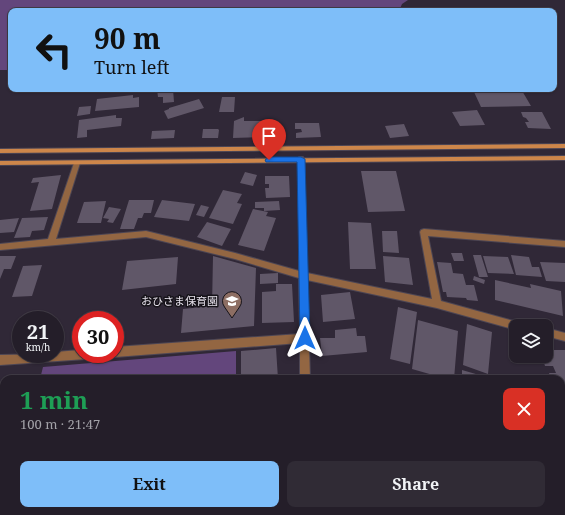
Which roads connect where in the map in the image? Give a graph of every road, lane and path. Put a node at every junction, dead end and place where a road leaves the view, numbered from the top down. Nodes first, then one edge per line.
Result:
1 (565, 146) edge
2 (0, 152) edge
3 (565, 158) edge
4 (301, 159) junction
5 (0, 163) edge
6 (77, 163) junction
7 (51, 243) junction
8 (565, 244) edge
9 (0, 247) edge
10 (304, 276) junction
11 (437, 304) junction
12 (509, 324) edge
13 (553, 334) edge
14 (565, 337) edge
15 (305, 338) junction
16 (124, 351) edge
17 (72, 355) edge
18 (0, 360) edge
19 (305, 375) edge

1 - 2 street
3 - 4 street
4 - 6 street
4 - 10 street
5 - 6 street
6 - 7 street
7 - 9 street
7 - 10 street
8 - 11 street
10 - 11 street
10 - 15 street
11 - 12 street
13 - 14 street
15 - 16 street
15 - 19 street
17 - 18 street

